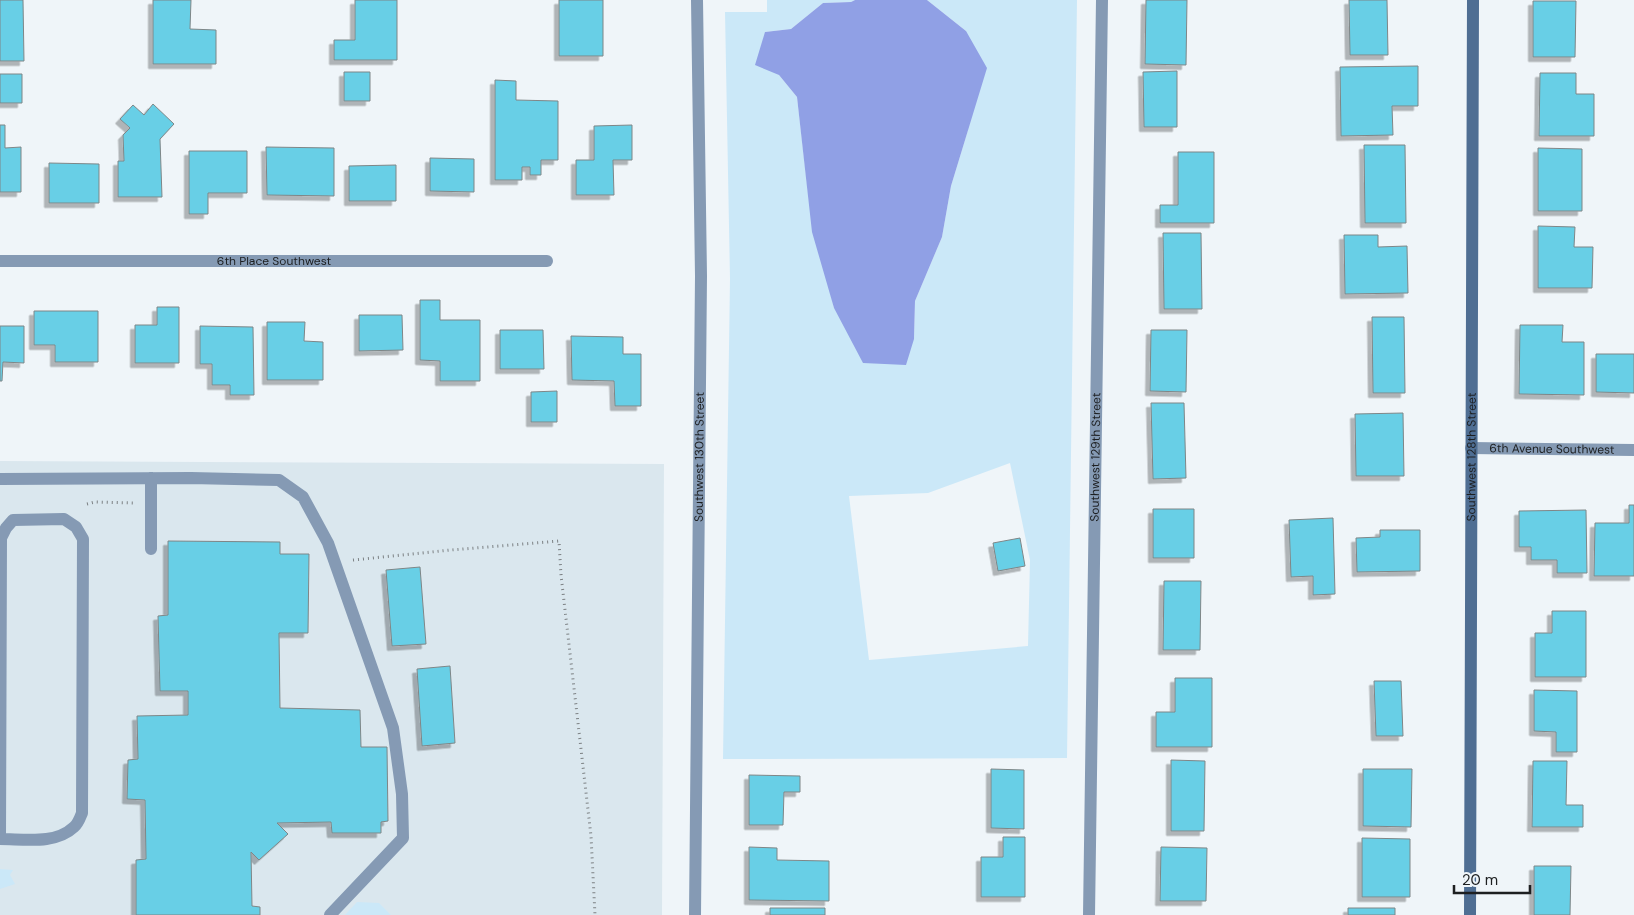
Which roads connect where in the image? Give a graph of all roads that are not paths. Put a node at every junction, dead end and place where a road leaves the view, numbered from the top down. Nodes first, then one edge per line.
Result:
1 (696, 0) edge
2 (1102, 0) edge
3 (1473, 0) edge
4 (0, 261) edge
5 (548, 261) dead end
6 (1471, 448) junction
7 (1634, 450) edge
8 (151, 478) junction
9 (0, 479) edge
10 (151, 549) dead end
11 (0, 839) edge
12 (330, 915) edge
13 (695, 915) edge
14 (1089, 915) edge
15 (1470, 915) edge

1 - 13 street, Southwest 130th Street
2 - 14 street, Southwest 129th Street
3 - 6 main road, Southwest 128th Street
4 - 5 street, 6th Place Southwest
6 - 7 street, 6th Avenue Southwest
6 - 15 main road, Southwest 128th Street
8 - 9 street
8 - 10 street
8 - 12 street
11 - 11 street

